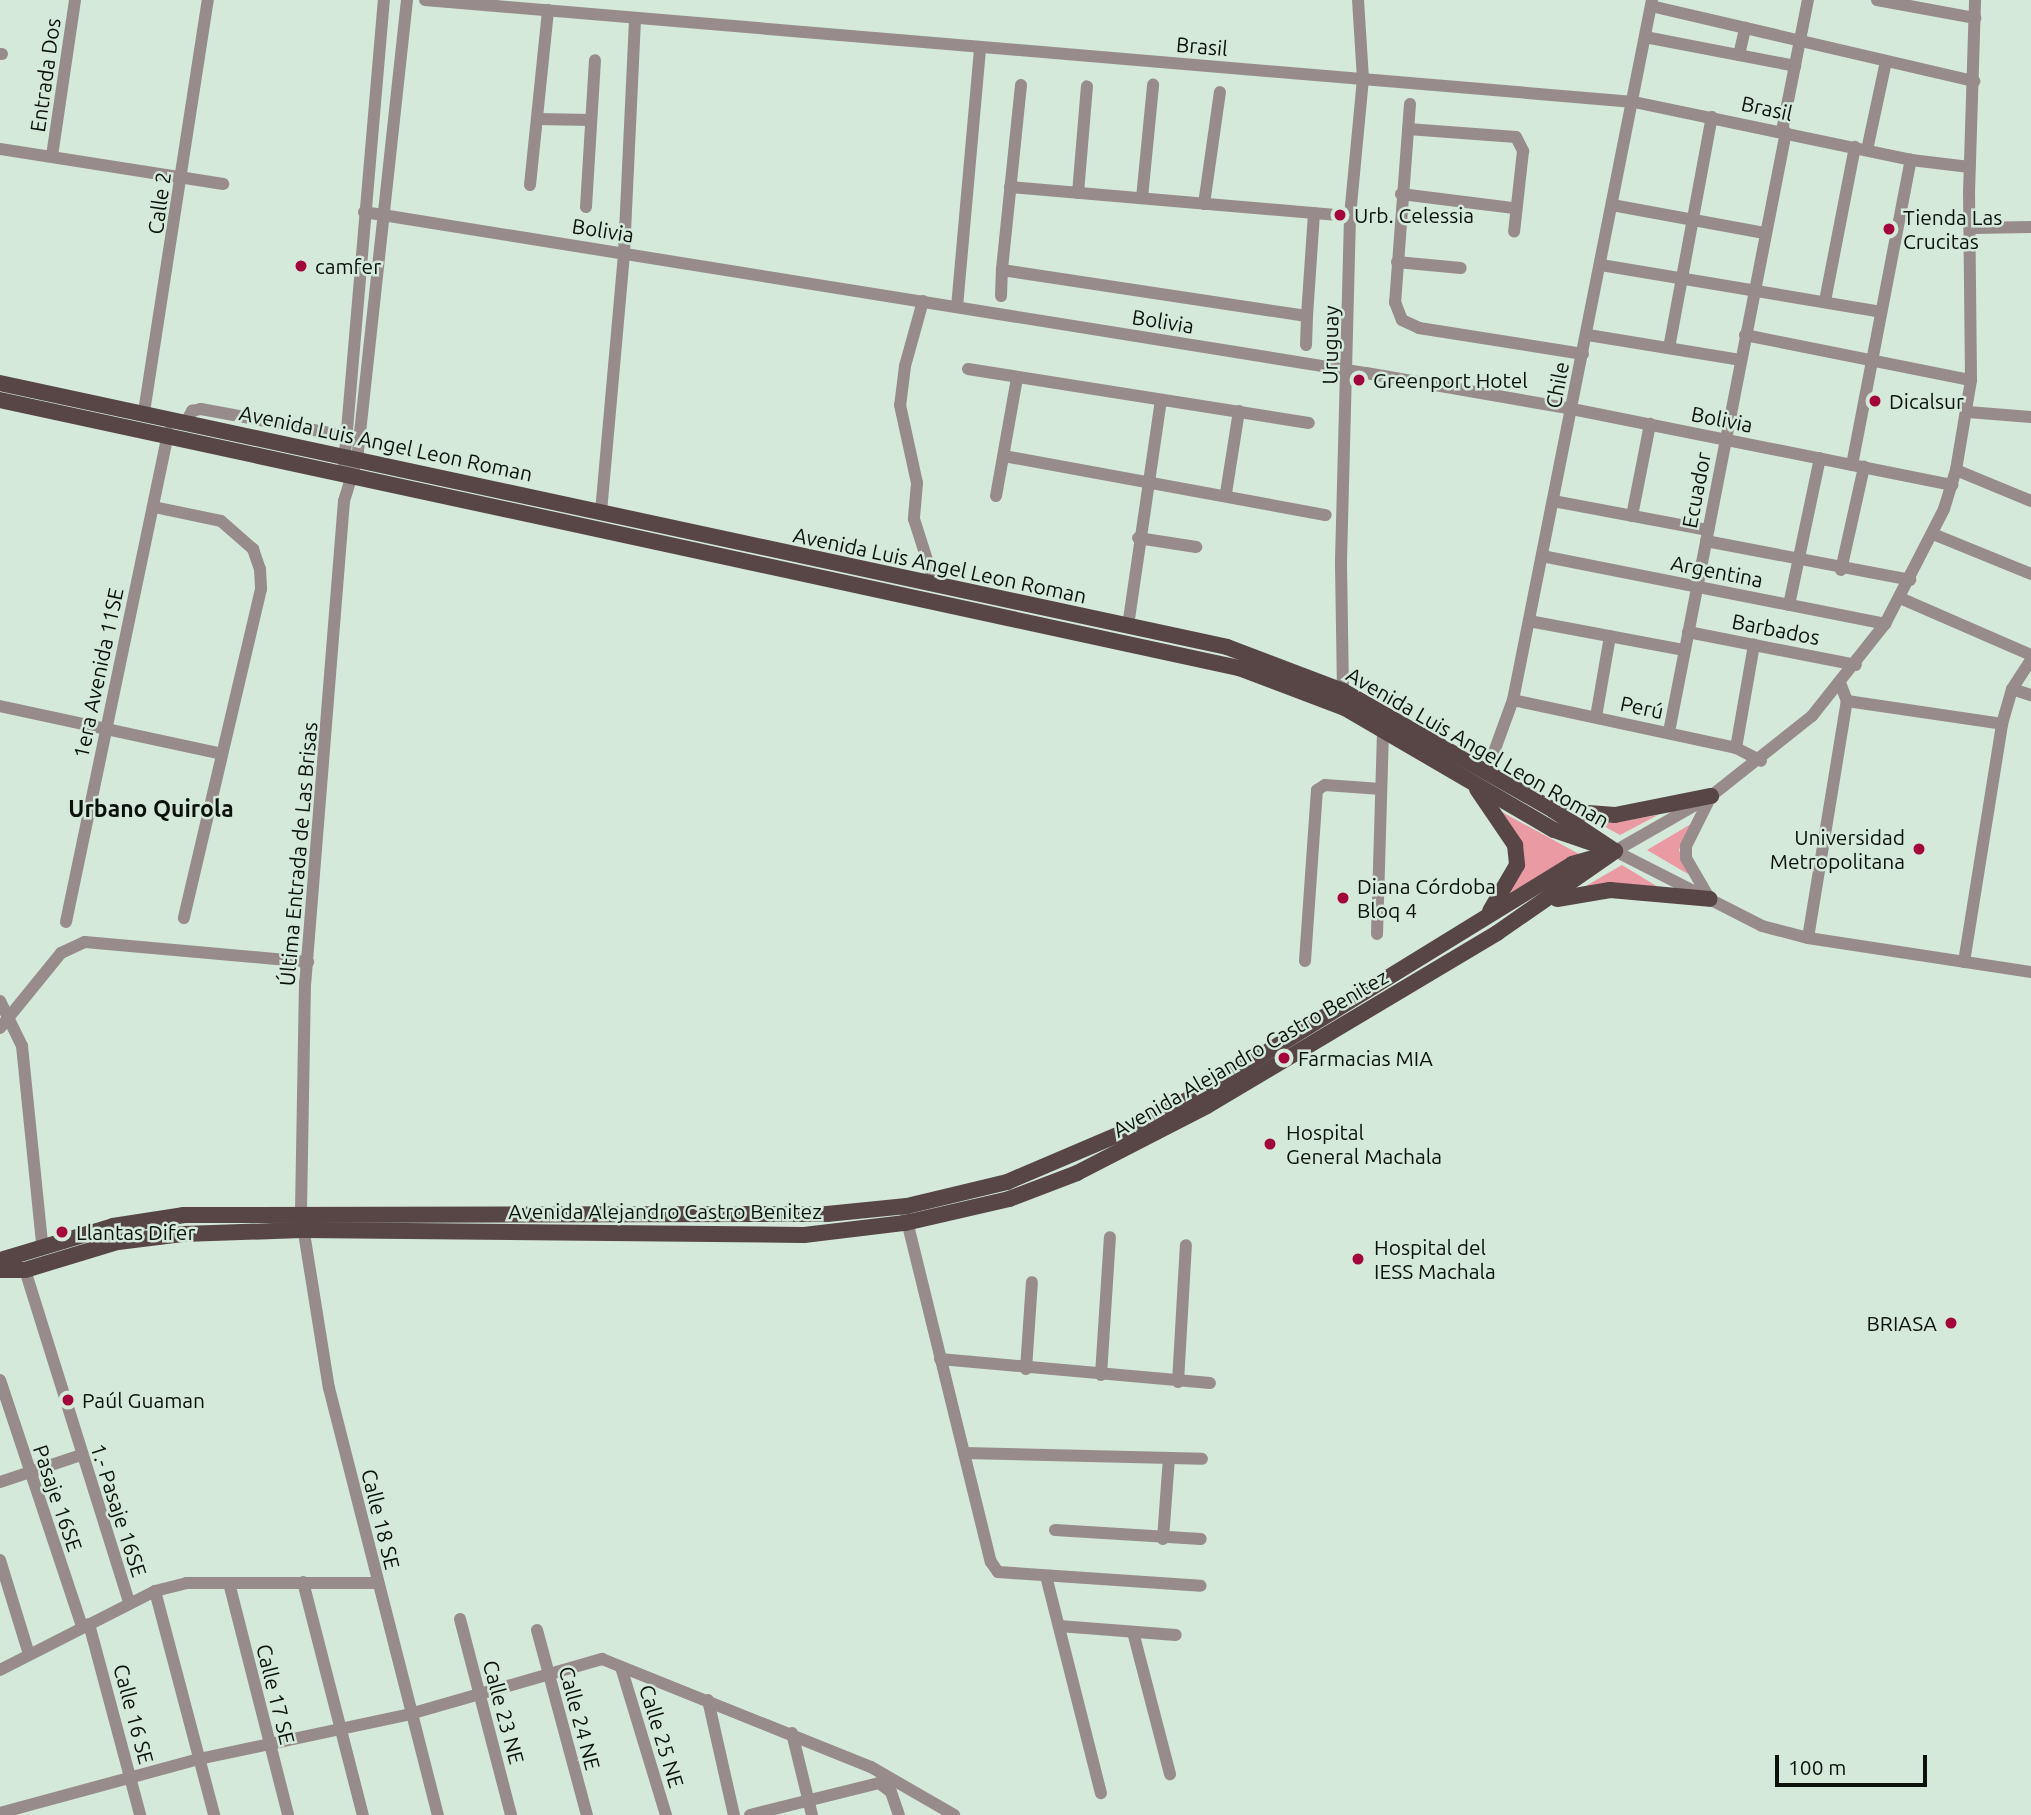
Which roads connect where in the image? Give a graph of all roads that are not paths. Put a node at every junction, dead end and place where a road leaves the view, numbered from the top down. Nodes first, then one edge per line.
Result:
1 (75, 0) edge
2 (208, 0) edge
3 (384, 0) edge
4 (407, 0) edge
5 (425, 0) edge
6 (1358, 0) edge
7 (1808, 0) edge
8 (1877, 0) edge
9 (1975, 0) edge
10 (446, 1) edge
11 (1652, 3) edge
12 (512, 4) edge
13 (548, 10) junction
14 (635, 18) junction
15 (1975, 18) junction
16 (1745, 28) junction
17 (1645, 37) junction
18 (1800, 41) junction
19 (980, 47) junction
20 (1739, 55) junction
21 (595, 60) dead end
22 (1886, 61) junction
23 (1795, 66) junction
24 (1363, 79) junction
25 (1974, 81) junction
26 (1021, 85) dead end
27 (1153, 85) dead end
28 (1087, 86) dead end
29 (1220, 92) dead end
30 (1634, 102) junction
31 (1410, 104) dead end
32 (1712, 117) junction
33 (537, 119) junction
34 (591, 120) junction
35 (1408, 129) junction
36 (1784, 131) junction
37 (1861, 148) junction
38 (0, 149) edge
39 (52, 156) junction
40 (1911, 160) junction
41 (1970, 167) junction
42 (182, 176) junction
43 (223, 184) dead end
44 (530, 185) dead end
45 (1010, 187) junction
46 (1078, 193) junction
47 (1401, 194) junction
48 (1142, 198) junction
49 (1204, 204) junction
50 (1612, 205) junction
51 (586, 207) dead end
52 (1514, 208) junction
53 (364, 212) junction
54 (1314, 213) junction
55 (383, 214) junction
56 (1350, 216) junction
57 (1693, 219) junction
58 (2031, 227) edge
59 (1972, 228) junction
60 (1514, 232) dead end
61 (1764, 233) junction
62 (624, 253) junction
63 (1397, 262) junction
64 (1601, 265) junction
65 (1461, 268) dead end
66 (1002, 270) junction
67 (1683, 278) junction
68 (1754, 287) junction
69 (1001, 296) dead end
70 (923, 301) junction
71 (1825, 301) junction
72 (957, 307) junction
73 (1881, 312) junction
74 (1307, 316) junction
75 (1588, 335) junction
76 (1745, 335) junction
77 (1306, 345) dead end
78 (1670, 348) junction
79 (1583, 354) junction
80 (1740, 360) junction
81 (1872, 362) junction
82 (968, 369) dead end
83 (1349, 370) junction
84 (1017, 378) junction
85 (1971, 380) junction
86 (0, 383) edge
87 (0, 400) edge
88 (1161, 400) junction
89 (1573, 409) junction
90 (1239, 411) junction
91 (144, 412) junction
92 (1968, 412) junction
93 (2031, 417) edge
94 (187, 422) junction
95 (1309, 423) dead end
96 (1650, 424) junction
97 (168, 433) junction
98 (346, 436) junction
99 (1725, 439) junction
100 (1004, 456) junction
101 (1820, 458) junction
102 (1858, 466) junction
103 (350, 468) junction
104 (1956, 470) junction
105 (1149, 479) junction
106 (1952, 485) junction
107 (1226, 493) junction
108 (996, 496) dead end
109 (1553, 501) junction
110 (2031, 501) edge
111 (154, 507) junction
112 (601, 512) junction
113 (1326, 514) dead end
114 (1632, 516) junction
115 (1933, 534) junction
116 (1707, 535) junction
117 (1138, 538) junction
118 (1196, 547) dead end
119 (1542, 556) junction
120 (1798, 560) junction
121 (1841, 570) junction
122 (2031, 574) edge
123 (844, 580) junction
124 (912, 580) junction
125 (1910, 580) junction
126 (1695, 588) junction
127 (933, 592) junction
128 (1900, 598) junction
129 (1007, 600) junction
130 (1789, 605) junction
131 (959, 606) junction
132 (1529, 621) junction
133 (1885, 624) junction
134 (1128, 626) junction
135 (1688, 632) junction
136 (1609, 636) junction
137 (1754, 645) junction
138 (1685, 650) junction
139 (2031, 657) edge
140 (1856, 665) junction
141 (1840, 683) junction
142 (2012, 689) junction
143 (1343, 691) junction
144 (2031, 695) edge
145 (1513, 700) junction
146 (1847, 701) junction
147 (0, 706) edge
148 (1596, 717) junction
149 (2002, 724) junction
150 (106, 729) junction
151 (1383, 731) junction
152 (1669, 732) junction
153 (1736, 748) junction
154 (222, 754) junction
155 (1761, 761) junction
156 (1481, 780) junction
157 (1381, 789) junction
158 (1711, 796) junction
159 (1553, 810) junction
160 (1615, 851) junction
161 (1710, 899) junction
162 (1542, 904) junction
163 (184, 918) dead end
164 (1485, 918) junction
165 (66, 922) dead end
166 (1377, 934) dead end
167 (1808, 938) junction
168 (1306, 961) dead end
169 (308, 962) junction
170 (1964, 962) junction
171 (2031, 972) edge
172 (0, 1001) edge
173 (12, 1017) junction
174 (0, 1028) edge
175 (907, 1206) junction
176 (302, 1222) junction
177 (905, 1223) junction
178 (1110, 1237) dead end
179 (42, 1244) junction
180 (1186, 1245) dead end
181 (0, 1260) edge
182 (0, 1270) edge
183 (24, 1270) junction
184 (1032, 1282) dead end
185 (940, 1359) junction
186 (1026, 1368) junction
187 (1101, 1376) junction
188 (0, 1380) edge
189 (1178, 1382) junction
190 (1210, 1383) dead end
191 (3, 1398) edge
192 (964, 1453) junction
193 (81, 1455) junction
194 (1169, 1458) junction
195 (1202, 1459) dead end
196 (29, 1472) junction
197 (0, 1482) edge
198 (1055, 1530) dead end
199 (1163, 1539) junction
200 (1201, 1539) dead end
201 (0, 1560) edge
202 (1046, 1576) junction
203 (303, 1582) junction
204 (229, 1583) junction
205 (377, 1583) junction
206 (1201, 1586) dead end
207 (155, 1591) junction
208 (129, 1601) junction
209 (460, 1619) dead end
210 (85, 1625) junction
211 (1059, 1626) junction
212 (537, 1630) dead end
213 (1133, 1632) junction
214 (1176, 1636) dead end
215 (29, 1654) junction
216 (621, 1667) junction
217 (0, 1670) edge
218 (547, 1672) junction
219 (478, 1693) junction
220 (708, 1700) junction
221 (410, 1714) junction
222 (339, 1727) junction
223 (792, 1733) junction
224 (269, 1742) junction
225 (199, 1759) junction
226 (1170, 1774) dead end
227 (130, 1776) junction
228 (1101, 1793) dead end
229 (808, 1799) junction
230 (0, 1813) edge
231 (140, 1815) edge
232 (214, 1815) edge
233 (288, 1815) edge
234 (363, 1815) edge
235 (438, 1815) edge
236 (511, 1815) edge
237 (587, 1815) edge
238 (666, 1815) edge
239 (734, 1815) edge
240 (750, 1815) edge
241 (812, 1815) edge
242 (899, 1815) edge
243 (954, 1815) edge

1 - 39 street, Entrada Dos
2 - 42 street, Calle 2
3 - 53 street, Última Entrada de Las Brisas
4 - 55 street, Última Entrada de Las Brisas
5 - 10 street, Brasil
6 - 24 street, Uruguay
7 - 18 street, Ecuador
8 - 15 street
9 - 15 street, Avenida Alejandro Castro Benitez
10 - 12 street, Brasil
11 - 16 street
11 - 17 street, Chile
12 - 13 street, Brasil
13 - 14 street, Brasil
13 - 33 street
14 - 19 street, Brasil
14 - 62 street
15 - 25 street, Avenida Alejandro Castro Benitez
16 - 18 street
16 - 20 street
17 - 20 street
17 - 30 street, Chile
18 - 22 street
18 - 23 street, Ecuador
19 - 24 street, Brasil
19 - 72 street
20 - 23 street
21 - 34 street
22 - 25 street
22 - 37 street
23 - 36 street, Ecuador
24 - 30 street, Brasil
24 - 56 street, Uruguay
25 - 41 street, Avenida Alejandro Castro Benitez
26 - 45 street
27 - 48 street
28 - 46 street
29 - 49 street
30 - 32 street, Brasil
30 - 50 street, Chile
31 - 35 street
32 - 36 street, Brasil
32 - 57 street
33 - 34 street
33 - 44 street
34 - 51 street
35 - 47 street
35 - 52 street
36 - 37 street, Brasil
36 - 61 street, Ecuador
37 - 40 street, Brasil
37 - 71 street
38 - 39 street
39 - 42 street
40 - 41 street, Brasil
40 - 73 street
41 - 59 street, Avenida Alejandro Castro Benitez
42 - 43 street
42 - 91 street, Calle 2
45 - 46 street
45 - 66 street
46 - 48 street
47 - 52 street
47 - 63 street
48 - 49 street
49 - 54 street
50 - 57 street
50 - 64 street, Chile
52 - 60 street
53 - 55 street, Bolivia
53 - 98 street, Última Entrada de Las Brisas
54 - 56 street
54 - 74 street
55 - 62 street, Bolivia
55 - 103 street, Última Entrada de Las Brisas
56 - 83 street, Uruguay
57 - 61 street
57 - 67 street
58 - 59 street
59 - 85 street, Avenida Alejandro Castro Benitez
61 - 68 street, Ecuador
62 - 70 street, Bolivia
62 - 112 street
63 - 65 street
63 - 79 street
64 - 67 street
64 - 75 street, Chile
66 - 69 street
66 - 74 street
67 - 68 street
67 - 78 street
68 - 71 street
68 - 76 street, Ecuador
70 - 72 street, Bolivia
70 - 127 street
71 - 73 street
72 - 83 street, Bolivia
73 - 81 street
74 - 77 street
75 - 78 street
75 - 79 street, Chile
76 - 80 street, Ecuador
76 - 81 street
78 - 80 street
79 - 89 street, Chile
80 - 99 street, Ecuador
81 - 85 street
81 - 102 street
82 - 84 street
83 - 89 street, Bolivia
83 - 143 street, Uruguay
84 - 88 street
84 - 100 street
85 - 92 street, Avenida Alejandro Castro Benitez
86 - 91 main road, Avenida Luis Angel Leon Roman
87 - 97 main road, Avenida Luis Angel Leon Roman
88 - 90 street
88 - 105 street
89 - 96 street, Bolivia
89 - 109 street, Chile
90 - 95 street
90 - 107 street
91 - 94 main road, Avenida Luis Angel Leon Roman
92 - 93 street
92 - 104 street, Avenida Alejandro Castro Benitez
94 - 98 street
94 - 103 main road, Avenida Luis Angel Leon Roman
96 - 99 street, Bolivia
96 - 114 street
97 - 103 main road, Avenida Luis Angel Leon Roman
97 - 111 street, 1era Avenida 11SE
98 - 103 street, Última Entrada de Las Brisas
99 - 101 street, Bolivia
99 - 116 street, Ecuador
100 - 105 street
100 - 108 street
101 - 102 street, Bolivia
101 - 120 street
102 - 106 street, Bolivia
102 - 121 street
103 - 112 main road, Avenida Luis Angel Leon Roman
103 - 123 main road, Avenida Luis Angel Leon Roman
103 - 169 street, Última Entrada de Las Brisas
104 - 106 street, Avenida Alejandro Castro Benitez
104 - 110 street
105 - 107 street
105 - 117 street
106 - 115 street, Avenida Alejandro Castro Benitez
107 - 113 street
109 - 114 street
109 - 119 street, Chile
111 - 150 street, 1era Avenida 11SE
111 - 154 street
112 - 124 main road, Avenida Luis Angel Leon Roman
114 - 116 street
115 - 122 street
115 - 125 street, Avenida Alejandro Castro Benitez
116 - 120 street
116 - 126 street, Ecuador
117 - 118 street
117 - 134 street
119 - 126 street, Argentina
119 - 132 street, Chile
120 - 121 street
120 - 130 street
121 - 125 street
123 - 124 main road
123 - 127 main road, Avenida Luis Angel Leon Roman
124 - 127 main road, Avenida Luis Angel Leon Roman
125 - 128 street, Avenida Alejandro Castro Benitez
126 - 130 street, Argentina
126 - 135 street, Ecuador
127 - 129 main road, Avenida Luis Angel Leon Roman
127 - 131 main road, Avenida Luis Angel Leon Roman
128 - 133 street, Avenida Alejandro Castro Benitez
128 - 139 street
129 - 131 main road
129 - 134 main road, Avenida Luis Angel Leon Roman
130 - 133 street, Argentina
131 - 151 main road, Avenida Luis Angel Leon Roman
132 - 136 street
132 - 145 street, Chile
133 - 140 street, Avenida Alejandro Castro Benitez
134 - 143 main road, Avenida Luis Angel Leon Roman
135 - 137 street, Barbados
135 - 138 street, Ecuador
136 - 138 street
136 - 148 street
137 - 140 street, Barbados
137 - 153 street
138 - 152 street, Ecuador
139 - 142 street
140 - 141 street, Avenida Alejandro Castro Benitez
141 - 146 street
141 - 155 street, Avenida Alejandro Castro Benitez
142 - 144 street
142 - 149 street
143 - 156 main road, Avenida Luis Angel Leon Roman
145 - 148 street, Perú
145 - 156 street, Chile
146 - 149 street
146 - 167 street
147 - 150 street
148 - 152 street, Perú
149 - 170 street
150 - 154 street
150 - 165 street, 1era Avenida 11SE
151 - 156 main road, Avenida Luis Angel Leon Roman
151 - 157 street
152 - 153 street, Perú
153 - 155 street, Perú
154 - 163 street
155 - 158 street, Avenida Alejandro Castro Benitez
156 - 159 main road, Avenida Luis Angel Leon Roman
156 - 160 main road, Avenida Luis Angel Leon Roman
156 - 164 main road
157 - 166 street
157 - 168 street
158 - 159 main road
158 - 160 street, Avenida Alejandro Castro Benitez
158 - 161 street
159 - 160 main road, Avenida Luis Angel Leon Roman
160 - 161 street
160 - 162 main road, Avenida Alejandro Castro Benitez
160 - 164 main road, Avenida Alejandro Castro Benitez
161 - 162 main road
161 - 167 street
162 - 177 main road, Avenida Alejandro Castro Benitez
164 - 175 main road, Avenida Alejandro Castro Benitez
167 - 170 street
169 - 173 street
169 - 176 street, Última Entrada de Las Brisas
170 - 171 street
172 - 173 street
173 - 174 street
173 - 179 street
175 - 176 main road, Avenida Alejandro Castro Benitez
175 - 177 street
176 - 177 main road, Avenida Alejandro Castro Benitez
176 - 179 main road, Avenida Alejandro Castro Benitez
176 - 183 main road, Avenida Alejandro Castro Benitez
176 - 205 street, Calle 18 SE
177 - 185 street
178 - 187 street
179 - 181 main road, Avenida Alejandro Castro Benitez
180 - 189 street
182 - 183 main road, Avenida Alejandro Castro Benitez
183 - 193 street, 1.- Pasaje 16SE
184 - 186 street
185 - 186 street
185 - 192 street
186 - 187 street
187 - 189 street
188 - 191 street, Pasaje 16SE
189 - 190 street
191 - 196 street, Pasaje 16SE
192 - 194 street
192 - 202 street
193 - 196 street
193 - 208 street, 1.- Pasaje 16SE
194 - 195 street
194 - 199 street
196 - 197 street
196 - 210 street, Pasaje 16SE
198 - 199 street
199 - 200 street
201 - 215 street
202 - 206 street
202 - 211 street
203 - 204 street
203 - 205 street
203 - 222 street
204 - 207 street
204 - 224 street, Calle 17 SE
205 - 221 street, Calle 18 SE
207 - 208 street
207 - 225 street, 1.- Pasaje 16SE
208 - 210 street
209 - 219 street, Calle 23 NE
210 - 215 street
210 - 227 street, Calle 16 SE
211 - 213 street
211 - 228 street
212 - 218 street, Calle 24 NE
213 - 214 street
213 - 226 street
215 - 217 street
216 - 218 street
216 - 220 street
216 - 238 street, Calle 25 NE
218 - 219 street
218 - 237 street, Calle 24 NE
219 - 221 street
219 - 236 street, Calle 23 NE
220 - 223 street
220 - 239 street
221 - 222 street
221 - 235 street, Calle 18 SE
222 - 224 street
222 - 234 street
223 - 229 street
223 - 243 street
224 - 225 street
224 - 233 street, Calle 17 SE
225 - 227 street
225 - 232 street, 1.- Pasaje 16SE
227 - 230 street
227 - 231 street, Calle 16 SE
229 - 240 street
229 - 241 street
229 - 242 street

